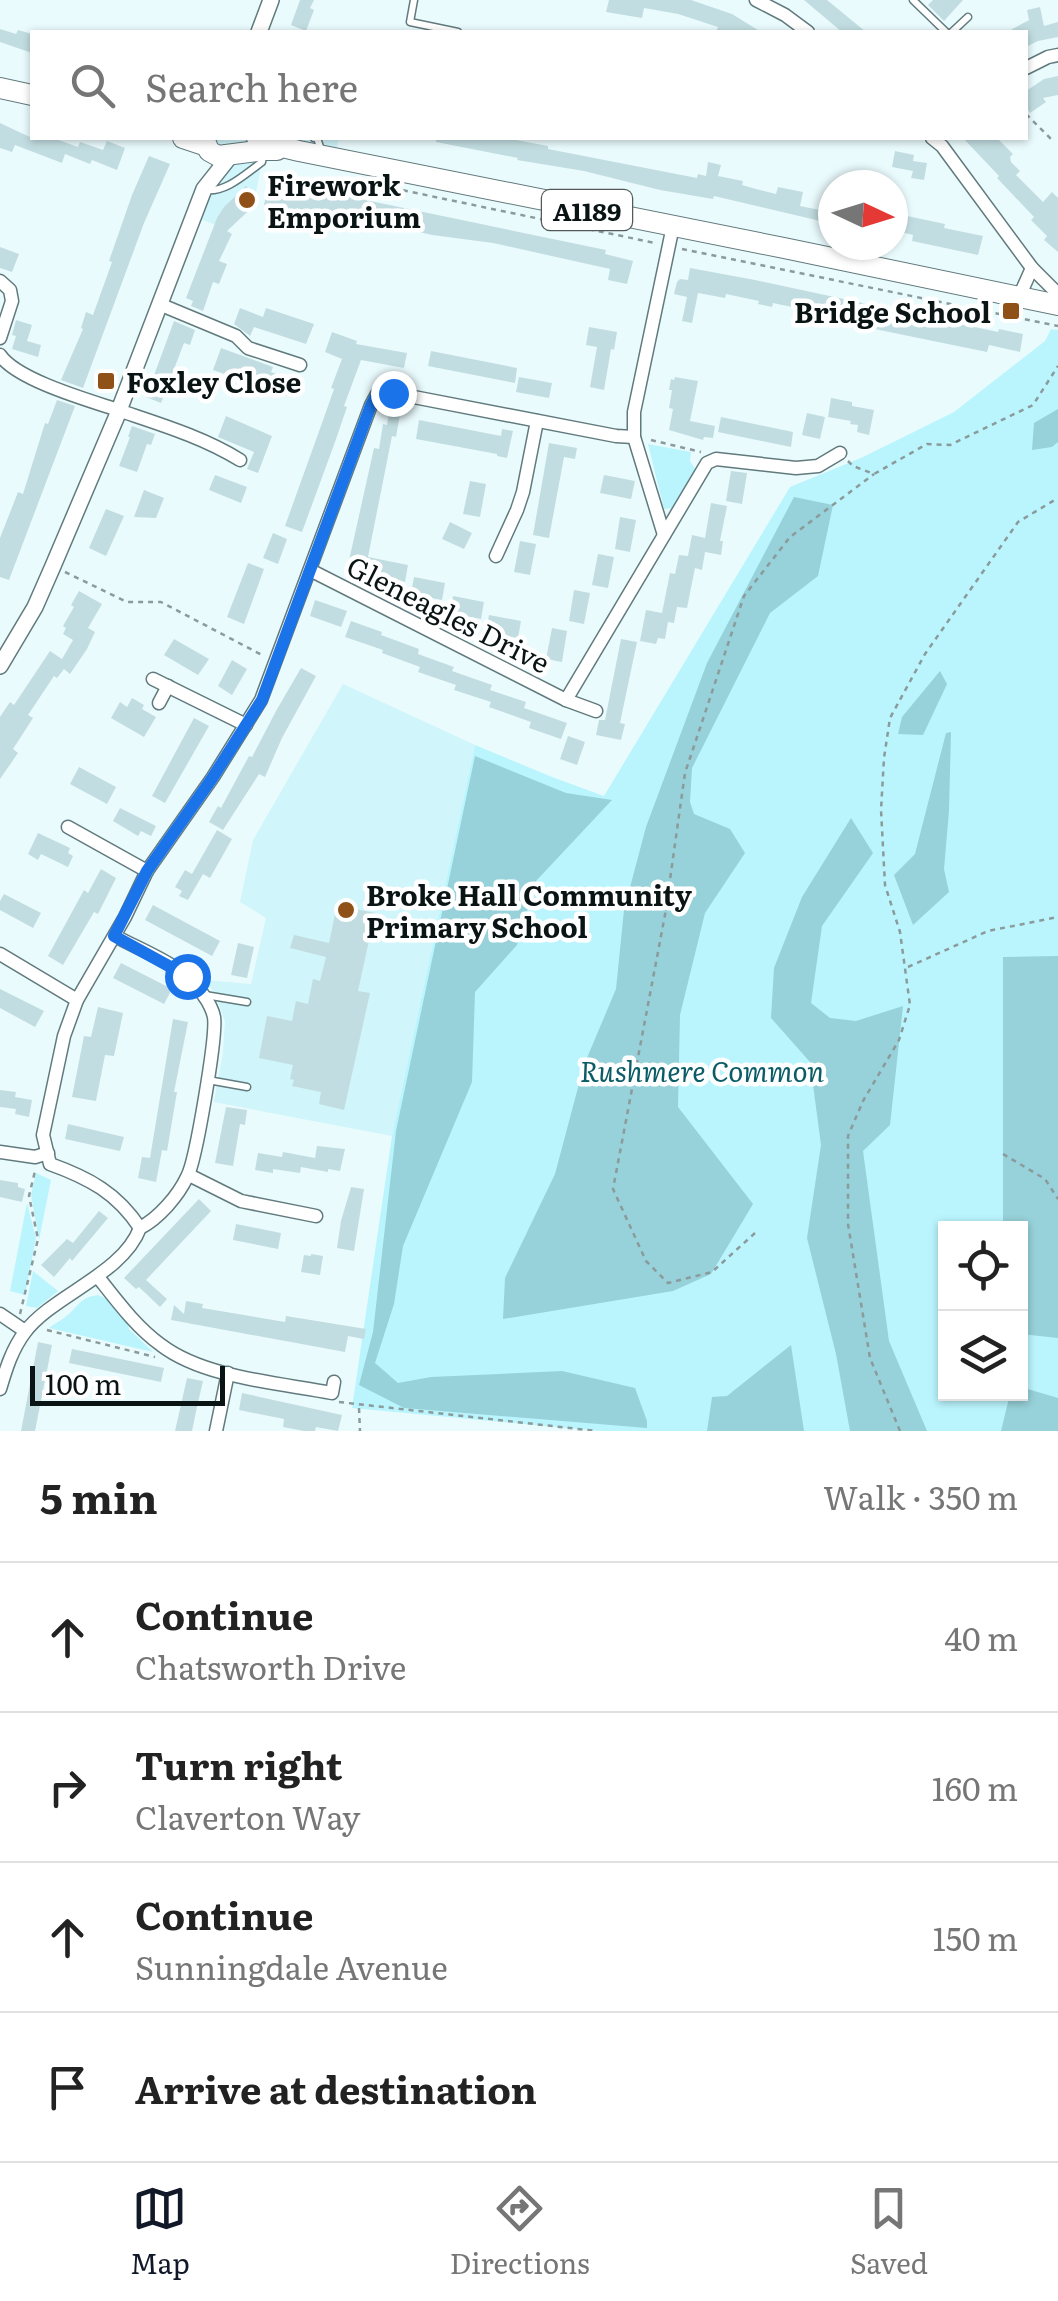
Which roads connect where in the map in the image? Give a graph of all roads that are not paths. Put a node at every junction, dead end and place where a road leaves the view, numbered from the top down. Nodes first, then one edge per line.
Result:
1 (270, 0) edge
2 (414, 0) edge
3 (756, 0) edge
4 (912, 0) edge
5 (968, 16) dead end
6 (261, 30) edge
7 (448, 30) edge
8 (805, 30) edge
9 (947, 30) edge
10 (951, 30) edge
11 (1058, 55) edge
12 (1028, 67) edge
13 (0, 88) edge
14 (30, 95) edge
15 (941, 140) edge
16 (260, 144) edge
17 (207, 145) edge
18 (237, 148) edge
19 (312, 148) edge
20 (204, 190) junction
21 (671, 236) junction
22 (1032, 268) junction
23 (0, 281) edge
24 (1058, 294) edge
25 (1020, 298) junction
26 (159, 304) junction
27 (1058, 306) edge
28 (0, 338) edge
29 (0, 354) edge
30 (300, 366) dead end
31 (119, 410) junction
32 (537, 421) junction
33 (634, 437) junction
34 (840, 453) road end
35 (240, 460) dead end
36 (664, 535) junction
37 (496, 556) dead end
38 (310, 570) junction
39 (0, 666) edge
40 (153, 678) dead end
41 (168, 686) junction
42 (566, 700) junction
43 (159, 704) dead end
44 (596, 711) dead end
45 (246, 725) junction
46 (68, 827) dead end
47 (147, 871) junction
48 (114, 936) junction
49 (0, 954) edge
50 (204, 995) junction
51 (77, 1000) junction
52 (247, 1002) dead end
53 (207, 1080) junction
54 (247, 1086) dead end
55 (0, 1152) edge
56 (48, 1154) junction
57 (189, 1176) junction
58 (316, 1216) dead end
59 (140, 1228) junction
60 (98, 1277) junction
61 (0, 1314) edge
62 (21, 1328) junction
63 (228, 1373) junction
64 (333, 1388) road end
65 (0, 1390) edge
66 (216, 1431) edge

1 - 6 street
2 - 7 lane
3 - 8 street
4 - 9 lane
5 - 10 lane
11 - 12 street
13 - 14 main road
15 - 22 street
16 - 18 main road
16 - 19 main road
16 - 20 lane
17 - 18 main road
17 - 20 street
18 - 20 street
19 - 21 main road, A1189
20 - 26 street
21 - 25 main road, A1189
21 - 33 street
22 - 24 street
22 - 25 street
23 - 28 street
25 - 27 main road
26 - 30 street
26 - 31 street
29 - 31 street
31 - 35 street
31 - 39 street
32 - 33 street
32 - 37 street
32 - 38 street
33 - 36 street
34 - 36 street, Gleneagles Drive
36 - 42 street, Gleneagles Drive
38 - 42 street, Gleneagles Drive
38 - 45 street
40 - 41 street
41 - 43 street
41 - 45 street
42 - 44 street, Gleneagles Drive
45 - 47 street
46 - 47 street
47 - 48 street
48 - 50 street
48 - 51 street
49 - 51 street
50 - 52 lane
50 - 53 street
51 - 56 street
53 - 54 lane
53 - 57 street
55 - 56 street
56 - 59 street
57 - 58 street
57 - 59 street
59 - 60 street
60 - 62 street
60 - 63 street
61 - 62 street
62 - 65 street
63 - 64 street
63 - 66 street

